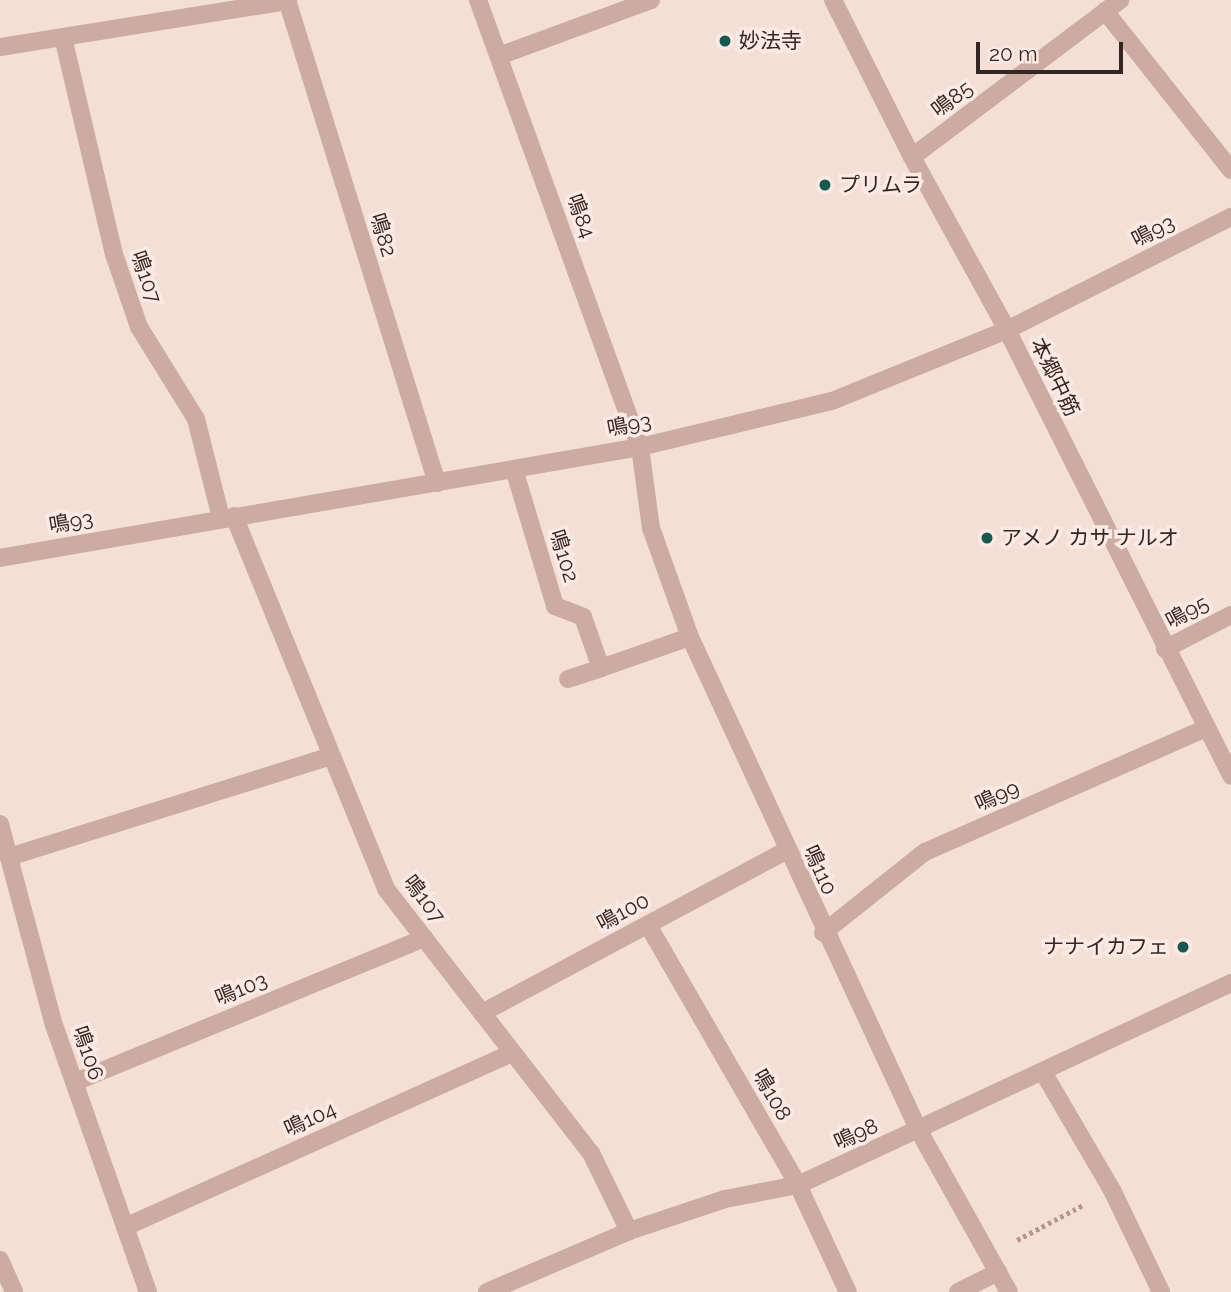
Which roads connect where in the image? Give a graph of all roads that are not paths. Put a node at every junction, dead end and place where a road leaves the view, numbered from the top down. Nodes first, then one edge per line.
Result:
1 (288, 0) edge
2 (478, 0) edge
3 (651, 0) edge
4 (833, 0) edge
5 (1120, 0) edge
6 (1105, 11) junction
7 (63, 37) junction
8 (0, 47) edge
9 (499, 56) junction
10 (912, 157) junction
11 (1231, 170) edge
12 (1231, 217) edge
13 (1007, 331) junction
14 (640, 447) junction
15 (514, 469) junction
16 (437, 483) junction
17 (228, 517) junction
18 (0, 558) edge
19 (1231, 615) edge
20 (690, 637) junction
21 (1165, 649) junction
22 (601, 668) junction
23 (568, 679) dead end
24 (1206, 728) junction
25 (332, 756) junction
26 (1231, 776) edge
27 (0, 824) edge
28 (786, 851) junction
29 (9, 857) junction
30 (648, 925) junction
31 (823, 933) junction
32 (425, 938) junction
33 (1231, 984) edge
34 (482, 1013) junction
35 (513, 1053) junction
36 (1043, 1072) junction
37 (75, 1083) junction
38 (919, 1130) junction
39 (798, 1185) junction
40 (125, 1227) junction
41 (629, 1231) junction
42 (0, 1260) edge
43 (998, 1272) junction
44 (14, 1292) edge
45 (148, 1292) edge
46 (487, 1292) edge
47 (848, 1292) edge
48 (958, 1292) edge
49 (1009, 1292) edge
50 (1161, 1292) edge

1 - 7 street
1 - 16 street, 鳴82
2 - 9 street, 鳴84
3 - 9 street
4 - 10 street, 本郷中筋
5 - 6 street, 鳴85
6 - 10 street, 鳴85
6 - 11 street
7 - 8 street
7 - 17 street, 鳴107
9 - 14 street, 鳴84
10 - 13 street, 本郷中筋
12 - 13 street, 鳴93
13 - 14 street, 鳴93
13 - 21 street, 本郷中筋
14 - 15 street, 鳴93
14 - 20 street, 鳴110
15 - 16 street, 鳴93
15 - 22 street, 鳴102
16 - 17 street, 鳴93
17 - 18 street, 鳴93
17 - 25 street, 鳴107
19 - 21 street, 鳴95
20 - 22 street
20 - 28 street, 鳴110
21 - 24 street, 本郷中筋
22 - 23 street
24 - 26 street, 本郷中筋
24 - 31 street, 鳴99
25 - 29 street
25 - 32 street, 鳴107
27 - 29 street, 鳴106
28 - 30 street, 鳴100
28 - 31 street, 鳴110
29 - 37 street, 鳴106
30 - 34 street, 鳴100
30 - 39 street, 鳴108
31 - 38 street, 鳴110
32 - 34 street, 鳴107
32 - 37 street, 鳴103
33 - 36 street, 鳴98
34 - 35 street, 鳴107
35 - 40 street, 鳴104
35 - 41 street, 鳴107
36 - 38 street, 鳴98
36 - 50 street
37 - 40 street, 鳴106
38 - 39 street, 鳴98
38 - 43 street, 鳴110
39 - 41 street, 鳴98
39 - 47 street, 鳴108
40 - 45 street, 鳴106
41 - 46 street, 鳴98
42 - 44 street
43 - 48 street
43 - 49 street, 鳴110

